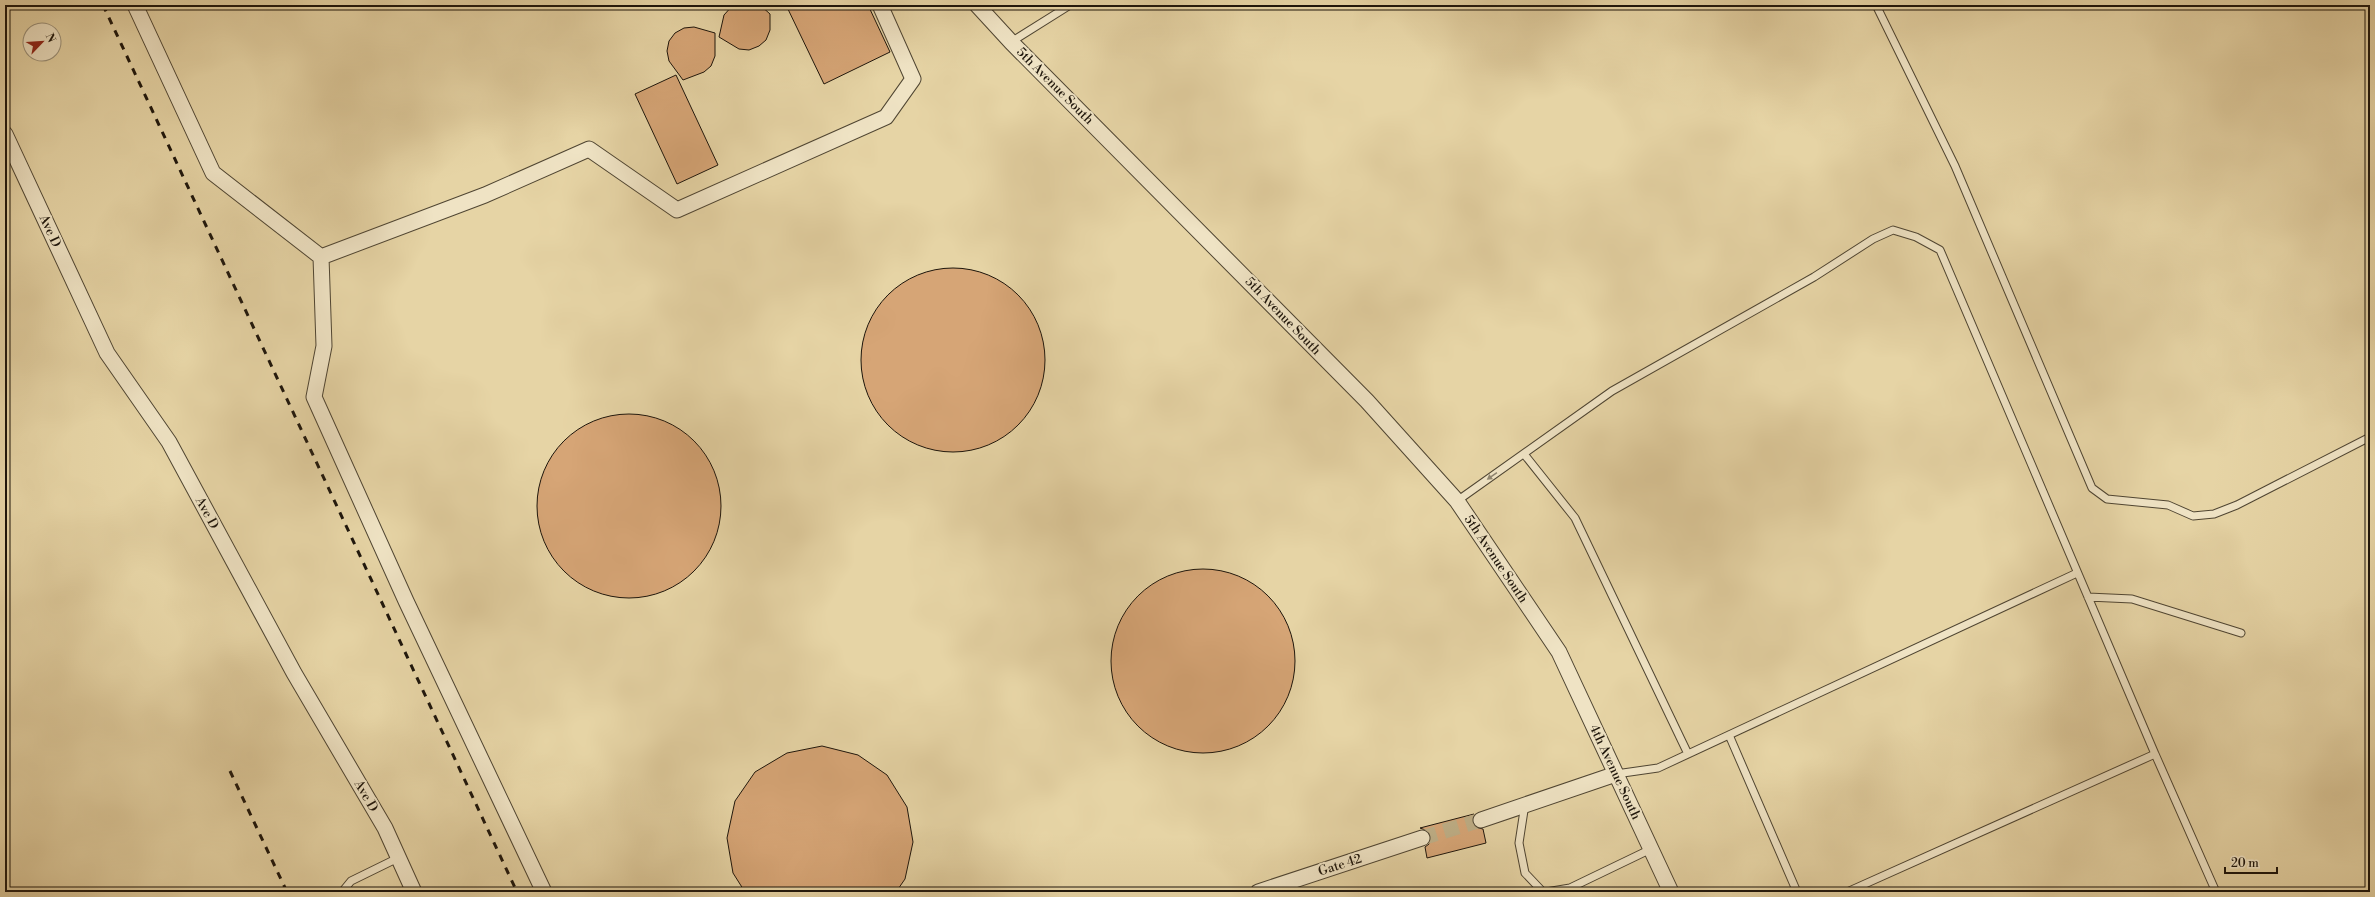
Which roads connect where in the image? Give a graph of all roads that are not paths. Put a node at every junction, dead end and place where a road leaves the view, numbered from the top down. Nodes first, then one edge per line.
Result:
1 (135, 5) edge
2 (880, 5) edge
3 (977, 5) edge
4 (1070, 5) edge
5 (1876, 5) edge
6 (1011, 42) junction
7 (5, 134) edge
8 (321, 256) junction
9 (2370, 437) edge
10 (1524, 454) junction
11 (1457, 501) junction
12 (2077, 572) junction
13 (2088, 597) junction
14 (2241, 633) dead end
15 (1559, 652) joint
16 (1729, 735) junction
17 (1688, 754) junction
18 (2155, 754) junction
19 (1616, 774) junction
20 (1525, 804) junction
21 (1481, 820) tunnel mouth
22 (1422, 838) tunnel mouth
23 (1651, 849) junction
24 (398, 858) junction
25 (1295, 886) edge
26 (342, 892) edge
27 (414, 892) edge
28 (544, 892) edge
29 (1258, 892) edge
30 (1545, 892) edge
31 (1672, 892) edge
32 (1797, 892) edge
33 (1847, 892) edge
34 (2216, 892) edge

1 - 8 street
2 - 8 street
3 - 6 street, 5th Avenue South
4 - 6 lane
5 - 9 lane
6 - 11 street, 5th Avenue South
7 - 24 street, Ave D
8 - 28 street
10 -> 11 lane
10 - 12 lane
10 - 17 lane
11 - 15 street, 5th Avenue South
12 - 13 lane
12 - 16 lane
13 - 14 lane
13 - 18 lane
15 - 19 street, 4th Avenue South
16 - 17 lane
16 - 32 lane
17 - 19 lane
18 - 33 lane
18 - 34 lane
19 - 20 street
19 - 23 street, 4th Avenue South
20 - 21 street
20 - 30 lane
22 - 25 street, Gate 42
23 - 30 lane
23 - 31 street, 4th Avenue South
24 - 26 lane
24 - 27 street, Ave D
25 - 29 street, Gate 42

